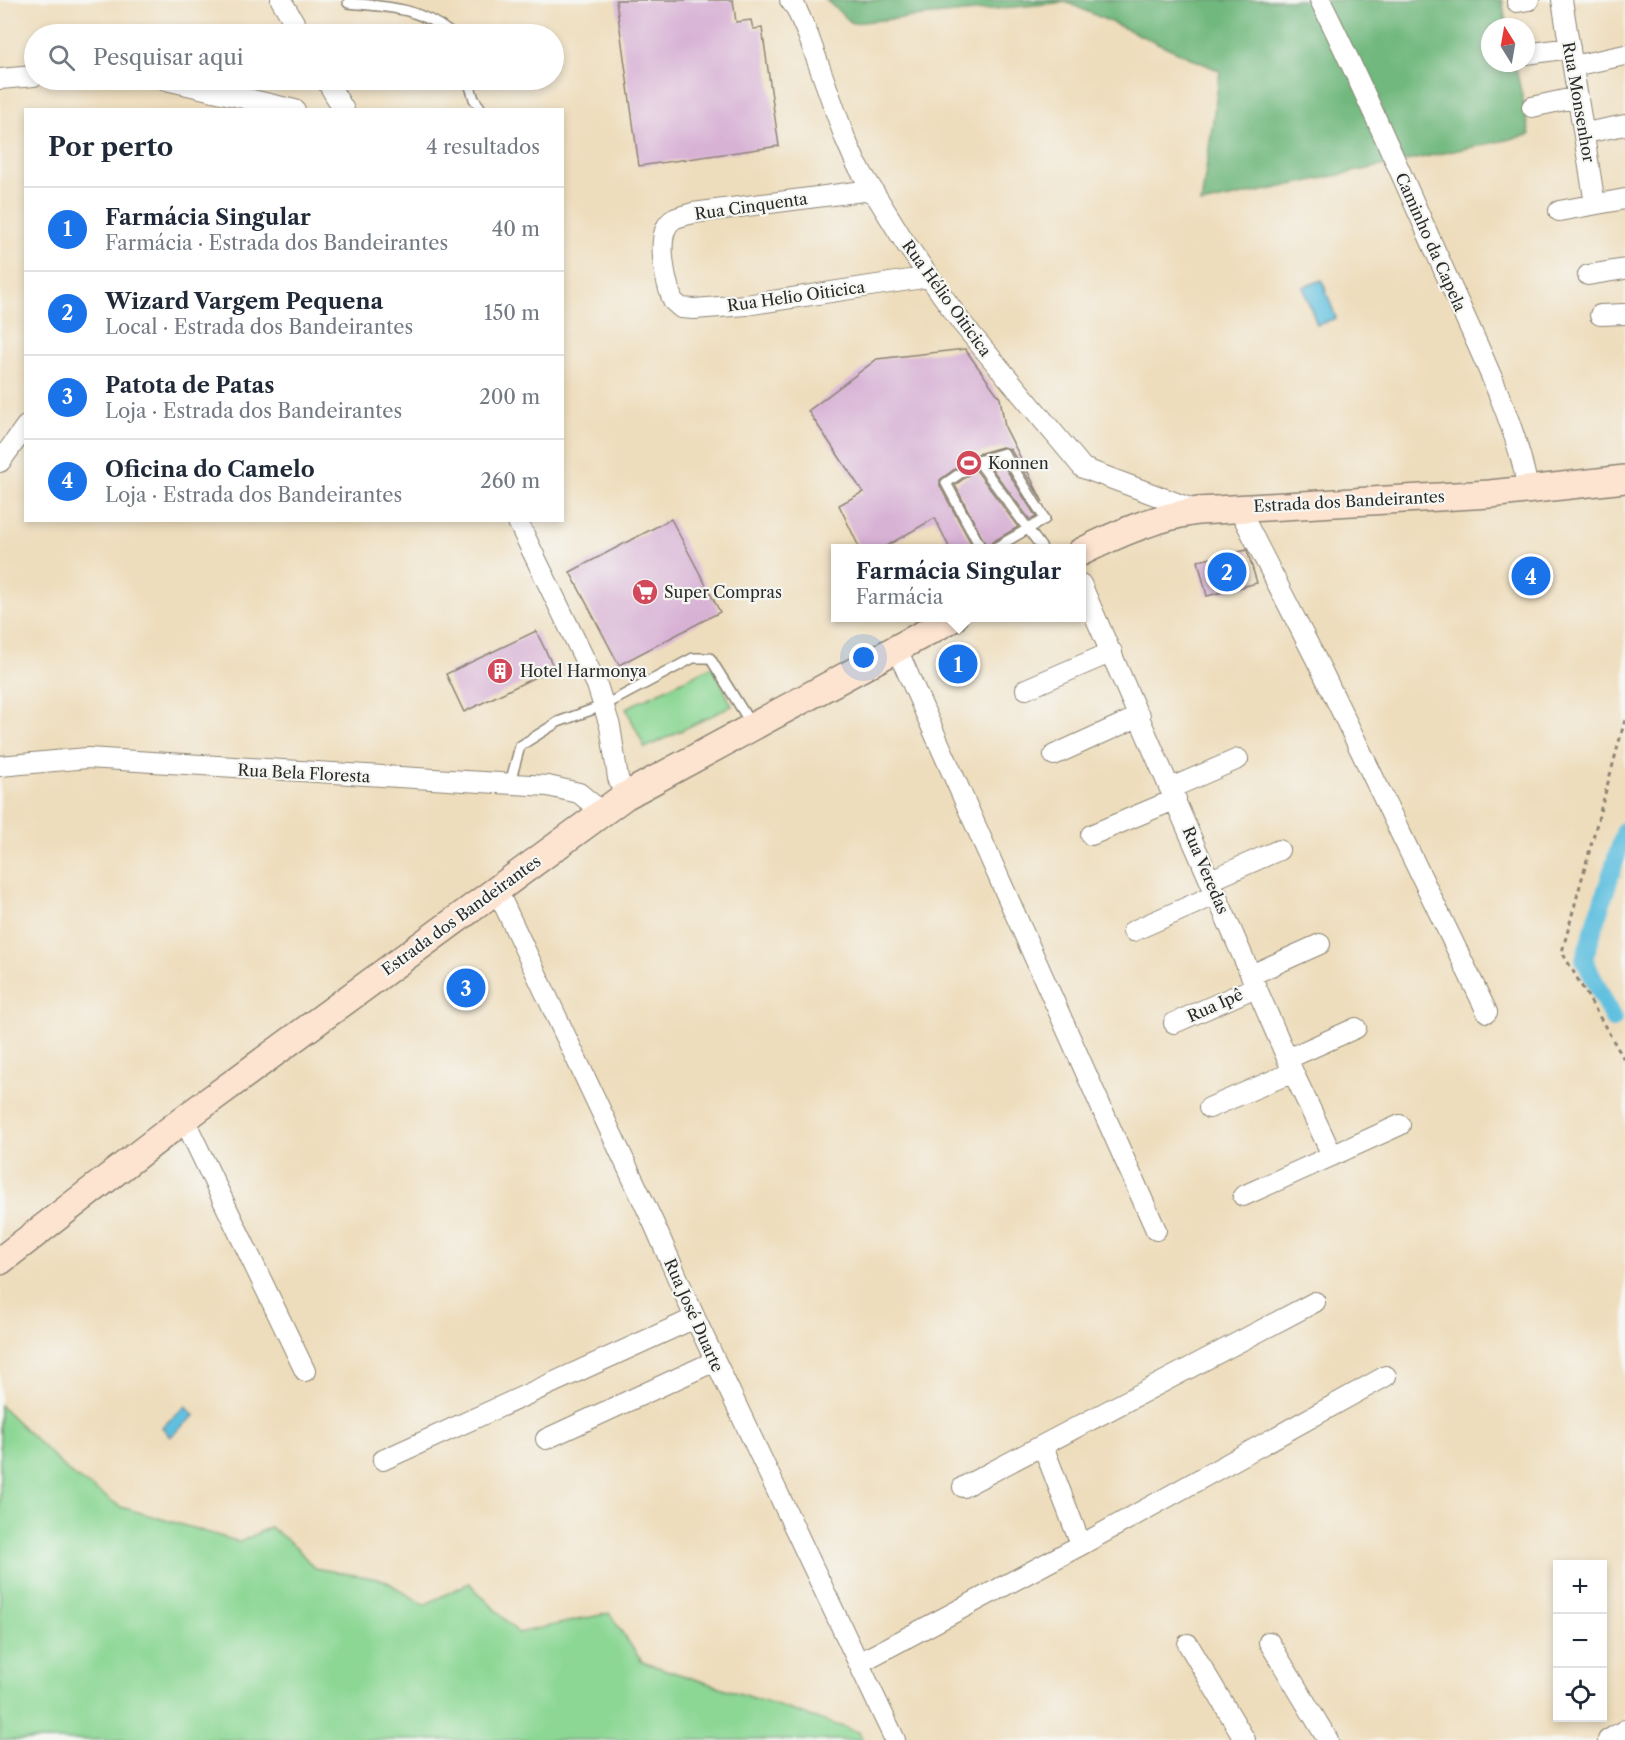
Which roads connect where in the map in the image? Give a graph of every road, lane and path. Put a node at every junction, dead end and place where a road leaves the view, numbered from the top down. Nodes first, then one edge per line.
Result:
1 (280, 0) edge
2 (790, 0) edge
3 (1320, 0) edge
4 (1562, 0) edge
5 (348, 3) dead end
6 (295, 24) edge
7 (438, 24) edge
8 (1535, 55) edge
9 (1625, 55) edge
10 (1571, 57) junction
11 (24, 77) edge
12 (0, 79) edge
13 (209, 90) edge
14 (332, 90) edge
15 (471, 90) edge
16 (1578, 97) junction
17 (1532, 107) dead end
18 (287, 108) edge
19 (343, 108) edge
20 (481, 108) edge
21 (1625, 125) edge
22 (1585, 133) junction
23 (871, 190) junction
24 (1625, 199) edge
25 (1595, 204) junction
26 (1559, 211) dead end
27 (1625, 269) edge
28 (1588, 275) dead end
29 (929, 277) junction
30 (670, 294) joint
31 (1625, 314) edge
32 (1600, 315) dead end
33 (24, 429) edge
34 (0, 459) edge
35 (978, 461) junction
36 (1625, 479) edge
37 (1528, 490) junction
38 (1238, 507) junction
39 (1198, 511) junction
40 (519, 522) edge
41 (1029, 531) junction
42 (978, 544) edge
43 (1004, 544) edge
44 (1038, 544) edge
45 (1086, 550) edge
46 (1086, 595) edge
47 (941, 622) edge
48 (896, 647) junction
49 (1112, 652) junction
50 (1026, 689) dead end
51 (605, 705) junction
52 (1140, 716) junction
53 (1625, 720) edge
54 (752, 725) junction
55 (1054, 755) dead end
56 (1238, 759) dead end
57 (0, 766) edge
58 (510, 783) junction
59 (1174, 794) junction
60 (625, 796) junction
61 (602, 812) junction
62 (1091, 836) dead end
63 (1279, 850) dead end
64 (1214, 887) junction
65 (496, 888) junction
66 (1133, 932) dead end
67 (1320, 944) dead end
68 (1254, 981) junction
69 (1487, 1012) dead end
70 (1174, 1023) dead end
71 (1356, 1028) dead end
72 (1625, 1061) edge
73 (1290, 1065) junction
74 (1209, 1108) dead end
75 (183, 1119) junction
76 (1400, 1125) dead end
77 (1332, 1155) junction
78 (1243, 1196) dead end
79 (1156, 1230) dead end
80 (0, 1261) edge
81 (1315, 1302) dead end
82 (694, 1318) junction
83 (715, 1360) junction
84 (305, 1371) dead end
85 (1386, 1376) dead end
86 (546, 1439) dead end
87 (1043, 1446) junction
88 (383, 1460) dead end
89 (963, 1487) dead end
90 (1081, 1545) junction
91 (1269, 1642) dead end
92 (1188, 1644) dead end
93 (859, 1663) junction
94 (1625, 1730) edge
95 (895, 1740) edge
96 (1245, 1740) edge
97 (1328, 1740) edge
98 (1608, 1740) edge

1 - 6 street
2 - 23 street, Rua Hélio Oiticica
3 - 37 street, Caminho da Capela
4 - 10 street, Rua Monsenhor
5 - 7 lane
8 - 10 street
9 - 10 street
10 - 16 street, Rua Monsenhor
11 - 12 street
13 - 18 street
14 - 19 street
15 - 20 lane
16 - 17 street
16 - 22 street, Rua Monsenhor
21 - 22 street
22 - 25 street, Rua Monsenhor
23 - 29 street, Rua Hélio Oiticica
23 - 30 street, Rua Cinquenta
24 - 25 street
25 - 26 street
27 - 28 street
29 - 30 street, Rua Helio Oiticica
29 - 39 street, Rua Hélio Oiticica
31 - 32 street
33 - 34 street
35 - 41 lane
35 - 41 lane
35 - 42 lane
36 - 37 main road, Estrada dos Bandeirantes
37 - 38 main road, Estrada dos Bandeirantes
38 - 39 main road, Estrada dos Bandeirantes
38 - 69 street
39 - 45 main road, Estrada dos Bandeirantes
40 - 51 street
41 - 43 lane
41 - 44 lane
46 - 49 street, Rua Veredas
47 - 48 main road, Estrada dos Bandeirantes
48 - 54 main road, Estrada dos Bandeirantes
48 - 79 street
49 - 50 street
49 - 52 street, Rua Veredas
51 - 54 lane
51 - 58 lane
51 - 60 street
52 - 55 street
52 - 59 street, Rua Veredas
53 - 72 path
54 - 60 main road, Estrada dos Bandeirantes
56 - 59 street
57 - 58 street, Rua Bela Floresta
58 - 61 street, Rua Bela Floresta
59 - 62 street
59 - 64 street, Rua Veredas
60 - 61 main road, Estrada dos Bandeirantes
61 - 65 main road, Estrada dos Bandeirantes
63 - 64 street
64 - 66 street
64 - 68 street, Rua Veredas
65 - 75 main road, Estrada dos Bandeirantes
65 - 82 street, Rua José Duarte
67 - 68 street, Rua Ipê
68 - 70 street, Rua Ipê
68 - 73 street, Rua Veredas
71 - 73 street
73 - 74 street
73 - 77 street, Rua Veredas
75 - 80 main road, Estrada dos Bandeirantes
75 - 84 street
76 - 77 street
77 - 78 street
81 - 87 street
82 - 83 street, Rua José Duarte
82 - 88 street
83 - 86 street
83 - 93 street, Rua José Duarte
85 - 90 street
87 - 89 street
87 - 90 street
90 - 93 street
91 - 97 street
92 - 96 street
93 - 95 street, Rua José Duarte
94 - 98 street

